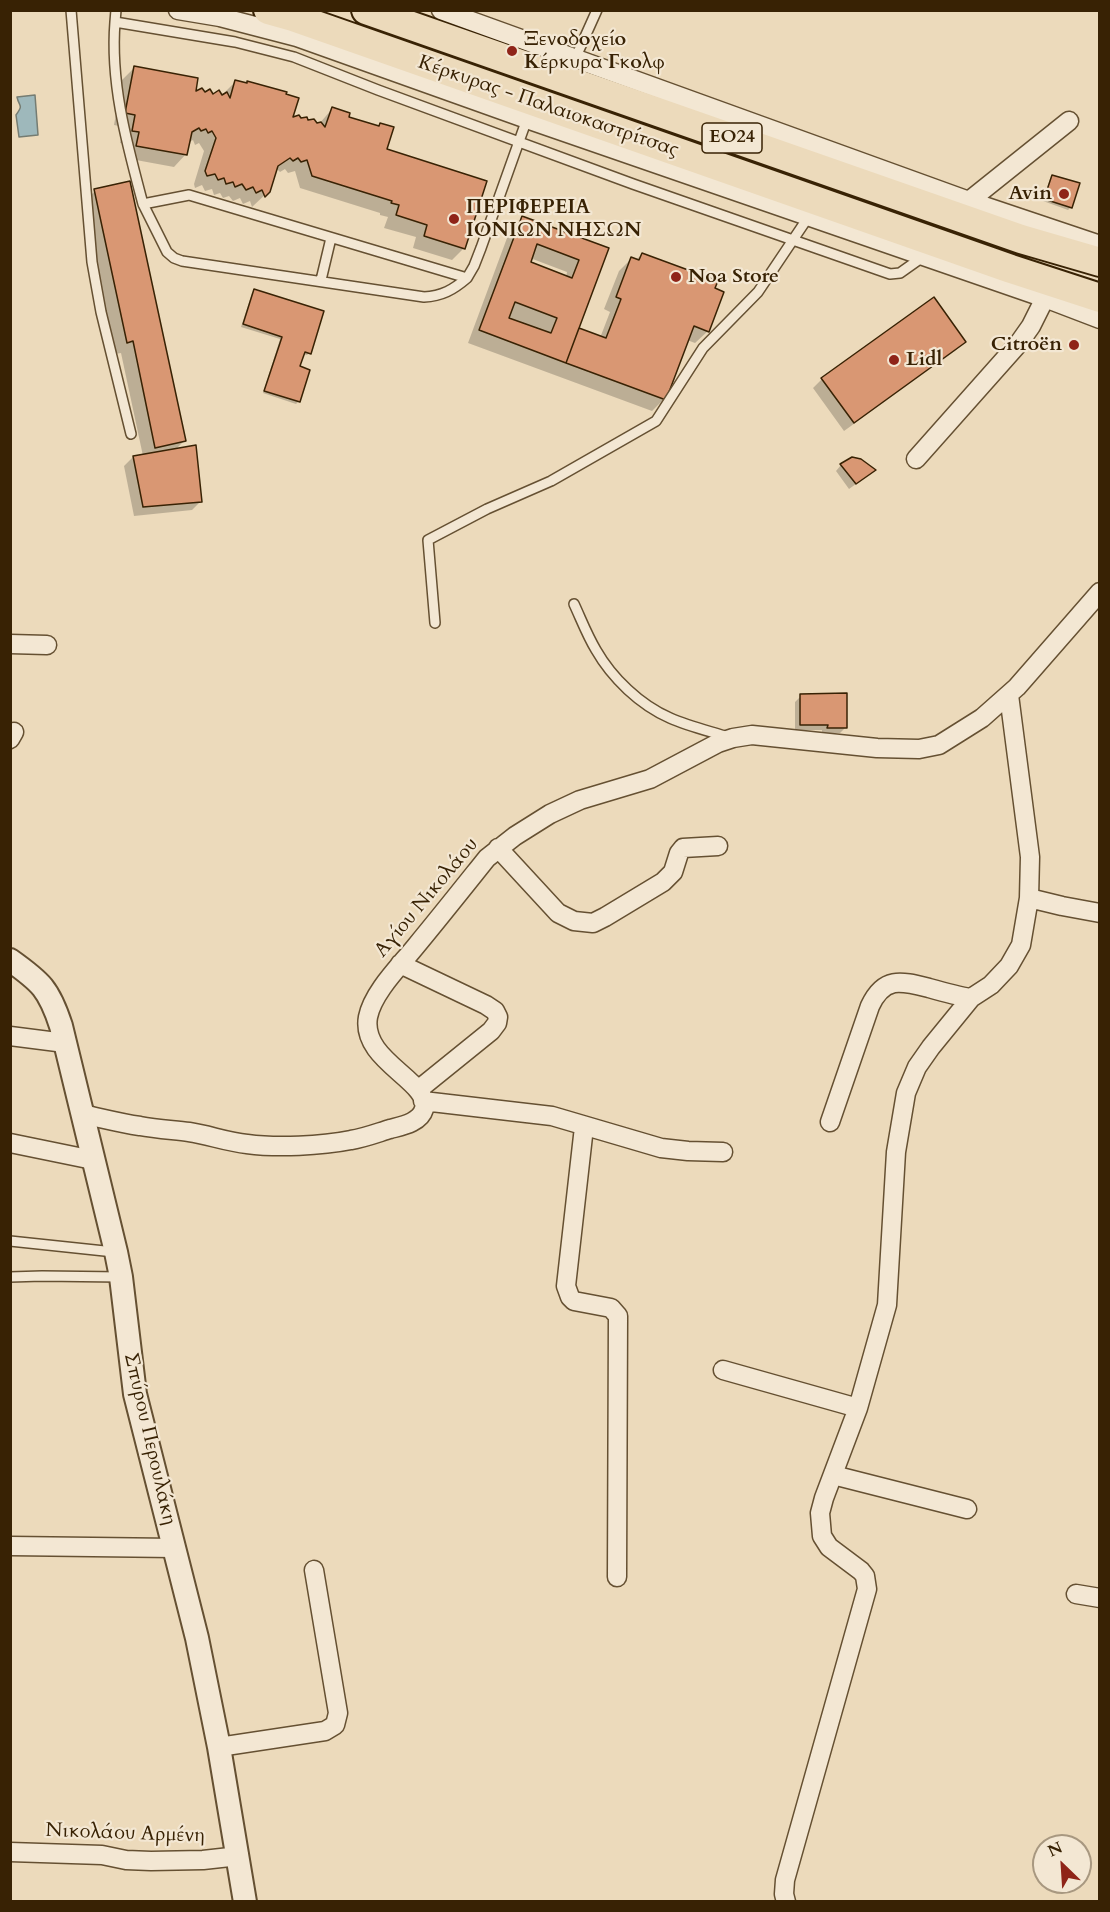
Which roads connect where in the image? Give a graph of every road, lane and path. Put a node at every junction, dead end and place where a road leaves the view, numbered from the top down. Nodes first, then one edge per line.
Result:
1 (71, 10) edge
2 (116, 10) edge
3 (178, 10) edge
4 (268, 10) edge
5 (366, 10) edge
6 (441, 10) edge
7 (597, 10) edge
8 (115, 22) junction
9 (577, 60) junction
10 (527, 66) junction
11 (614, 97) junction
12 (559, 111) junction
13 (527, 119) junction
14 (1069, 121) dead end
15 (519, 142) junction
16 (969, 201) junction
17 (143, 204) junction
18 (809, 216) junction
19 (331, 238) junction
20 (793, 240) junction
21 (932, 250) junction
22 (1094, 255) edge
23 (466, 278) junction
24 (321, 280) junction
25 (1049, 290) junction
26 (1100, 298) edge
27 (1100, 319) edge
28 (131, 434) dead end
29 (916, 459) dead end
30 (1100, 592) edge
31 (573, 604) dead end
32 (435, 622) dead end
33 (10, 644) edge
34 (47, 645) dead end
35 (1009, 695) junction
36 (733, 738) junction
37 (718, 846) dead end
38 (498, 848) junction
39 (1029, 897) junction
40 (1100, 913) edge
41 (10, 960) edge
42 (400, 964) junction
43 (971, 998) junction
44 (10, 1036) edge
45 (65, 1043) junction
46 (421, 1096) junction
47 (82, 1114) junction
48 (830, 1122) dead end
49 (584, 1127) junction
50 (10, 1143) edge
51 (723, 1152) dead end
52 (93, 1160) junction
53 (10, 1241) edge
54 (116, 1252) junction
55 (10, 1277) edge
56 (121, 1278) junction
57 (723, 1370) dead end
58 (858, 1408) junction
59 (833, 1475) junction
60 (967, 1509) dead end
61 (10, 1546) edge
62 (175, 1548) junction
63 (314, 1570) dead end
64 (617, 1577) dead end
65 (1076, 1594) dead end
66 (1100, 1598) edge
67 (219, 1747) junction
68 (10, 1852) edge
69 (238, 1856) junction
70 (780, 1899) edge
71 (246, 1902) edge

1 - 28 lane
2 - 8 lane
3 - 13 street
4 - 12 main road, Κέρκυρας - Παλαιοκαστρίτσας / ΕΟ24
5 - 10 main road, Κέρκυρας - Παλαιοκαστρίτσας / ΕΟ24
6 - 9 street
7 - 9 lane
8 - 15 lane
8 - 17 lane
9 - 10 main road
9 - 11 main road
9 - 16 street
10 - 11 main road, Κέρκυρας - Παλαιοκαστρίτσας / ΕΟ24
11 - 22 main road, Κέρκυρας - Παλαιοκαστρίτσας / ΕΟ24
12 - 13 lane
12 - 21 main road, Κέρκυρας - Παλαιοκαστρίτσας / ΕΟ24
13 - 15 lane
13 - 18 street
14 - 16 street
15 - 20 lane
15 - 23 lane
16 - 22 street
17 - 19 lane
17 - 24 lane
18 - 20 lane
18 - 21 street
19 - 23 lane
19 - 24 lane
20 - 21 lane
20 - 32 lane
21 - 25 main road, Κέρκυρας - Παλαιοκαστρίτσας / ΕΟ24
22 - 25 main road
23 - 24 lane
25 - 26 main road, Κέρκυρας - Παλαιοκαστρίτσας / ΕΟ24
25 - 27 street
25 - 29 street
30 - 35 street, Αγίου Νικολάου
31 - 36 lane
33 - 34 street
35 - 36 street, Αγίου Νικολάου
35 - 39 street
36 - 38 street, Αγίου Νικολάου
37 - 38 street
38 - 42 street, Αγίου Νικολάου
39 - 40 street
39 - 43 street
41 - 45 street, Σπύρου Περουλάκη
42 - 46 street, Αγίου Νικολάου
42 - 46 street
43 - 48 street
43 - 58 street
44 - 45 street
45 - 47 street, Σπύρου Περουλάκη
46 - 47 street
46 - 49 street
47 - 52 street, Σπύρου Περουλάκη
49 - 51 street
49 - 64 street
50 - 52 street
52 - 54 street, Σπύρου Περουλάκη
53 - 54 lane
54 - 56 street, Σπύρου Περουλάκη
55 - 56 lane
56 - 62 street, Σπύρου Περουλάκη
57 - 58 street
58 - 59 street
59 - 60 street
59 - 70 street
61 - 62 street
62 - 67 street, Σπύρου Περουλάκη
63 - 67 street
65 - 66 street
67 - 69 street, Σπύρου Περουλάκη
68 - 69 street, Νικολάου Αρμένη
69 - 71 street, Σπύρου Περουλάκη

